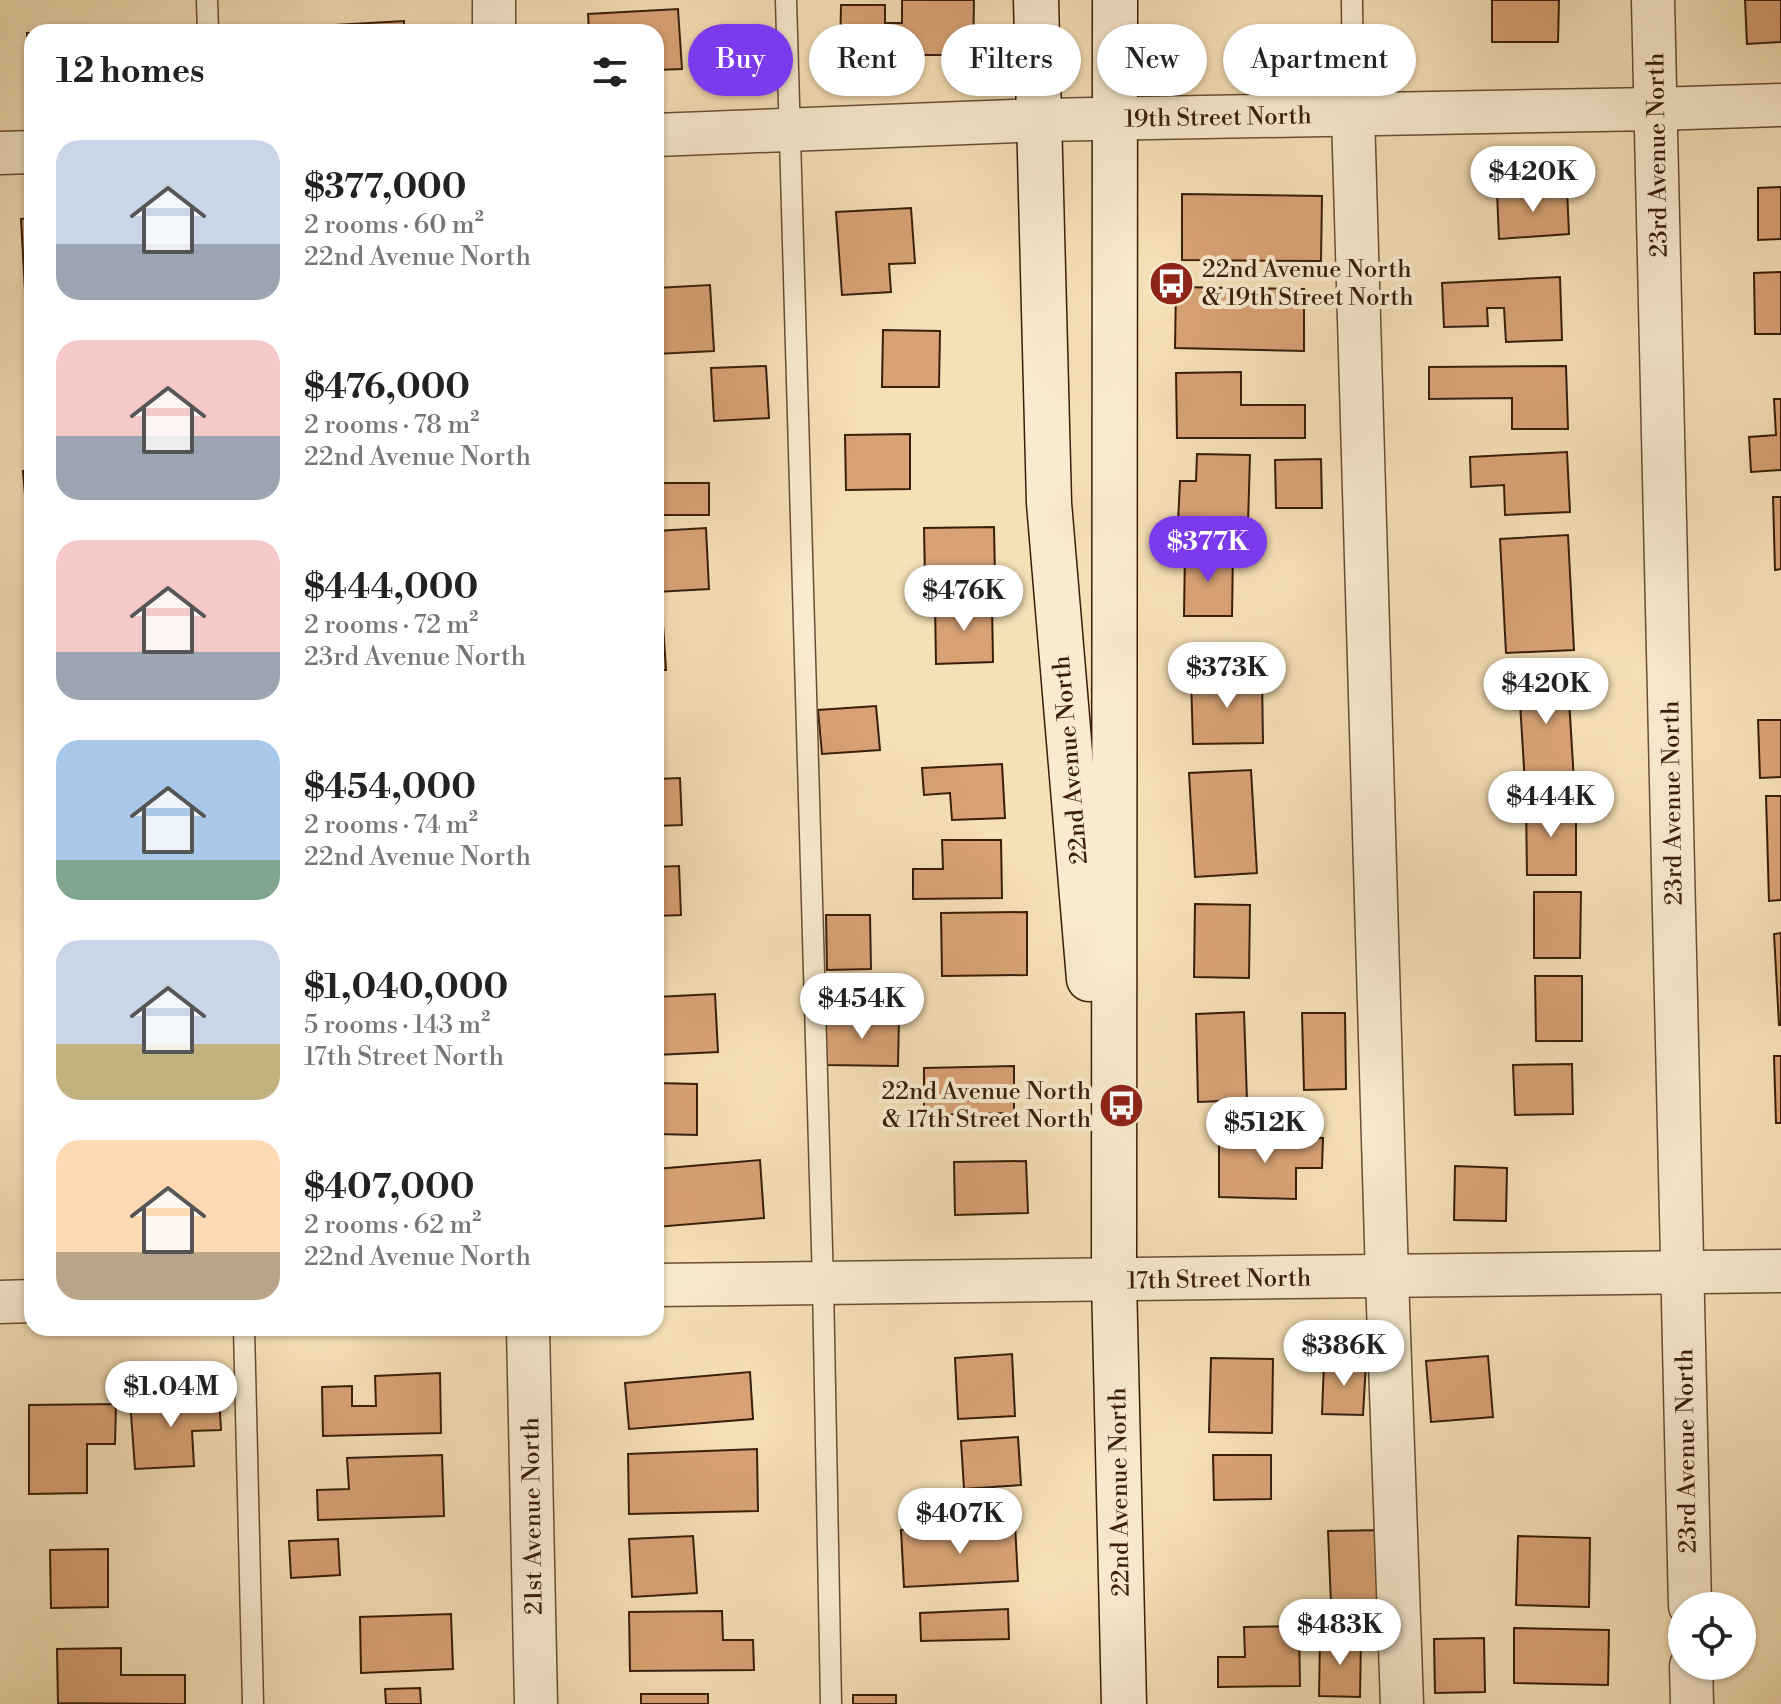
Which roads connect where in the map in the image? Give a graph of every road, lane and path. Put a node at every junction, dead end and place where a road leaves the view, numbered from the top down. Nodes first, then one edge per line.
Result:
1 (207, 0) edge
2 (494, 0) edge
3 (786, 0) edge
4 (1036, 0) edge
5 (1115, 0) edge
6 (1352, 0) edge
7 (1653, 0) edge
8 (208, 24) edge
9 (494, 24) edge
10 (1781, 105) edge
11 (1655, 109) junction
12 (1353, 114) junction
13 (1116, 119) junction
14 (1040, 120) junction
15 (789, 130) junction
16 (664, 135) edge
17 (24, 152) edge
18 (0, 153) edge
19 (1781, 1271) edge
20 (1682, 1273) junction
21 (1387, 1277) junction
22 (1114, 1280) junction
23 (823, 1283) junction
24 (664, 1285) edge
25 (24, 1301) edge
26 (0, 1302) edge
27 (244, 1336) edge
28 (528, 1336) edge
29 (1690, 1592) edge
30 (1691, 1680) edge
31 (253, 1704) edge
32 (536, 1704) edge
33 (831, 1704) edge
34 (1124, 1704) edge
35 (1402, 1704) edge
36 (1692, 1704) edge

1 - 8 lane
2 - 9 street
3 - 15 lane
4 - 14 main road, 22nd Avenue North
5 - 13 main road, 22nd Avenue North
6 - 12 lane
7 - 11 street, 23rd Avenue North
10 - 11 street, 19th Street North
11 - 12 street, 19th Street North
11 - 20 street, 23rd Avenue North
12 - 13 street, 19th Street North
12 - 21 street
13 - 14 street, 19th Street North
13 - 22 main road, 22nd Avenue North
14 - 15 street, 19th Street North
14 - 22 main road, 22nd Avenue North
15 - 16 street, 19th Street North
15 - 23 lane
17 - 18 street
19 - 20 street, 17th Street North
20 - 21 street, 17th Street North
20 - 29 street, 23rd Avenue North
21 - 22 street, 17th Street North
21 - 35 street
22 - 23 street, 17th Street North
22 - 34 main road, 22nd Avenue North
23 - 24 street, 17th Street North
23 - 33 lane
25 - 26 street
27 - 31 lane
28 - 32 street, 21st Avenue North
30 - 36 street

